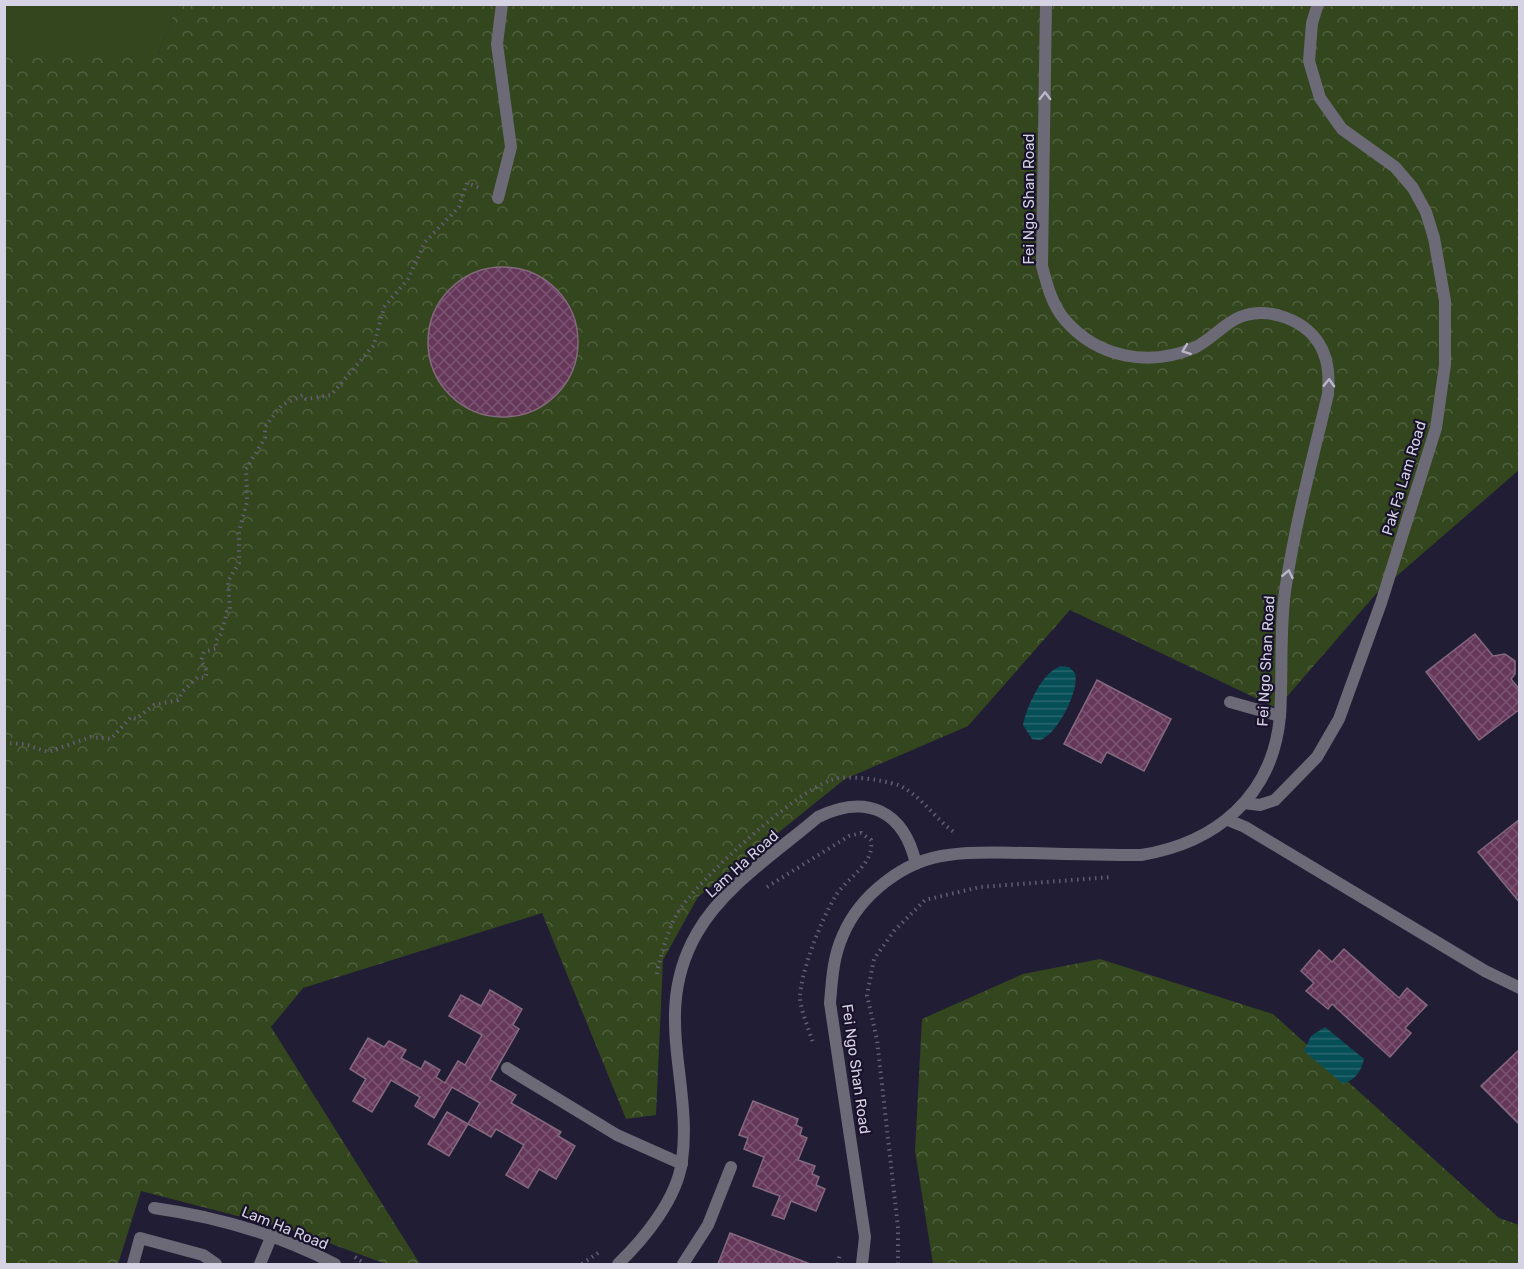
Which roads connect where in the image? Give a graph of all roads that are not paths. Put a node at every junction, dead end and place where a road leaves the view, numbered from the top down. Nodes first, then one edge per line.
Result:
1 (502, 4) edge
2 (1046, 4) edge
3 (1318, 4) edge
4 (498, 198) dead end
5 (1230, 702) dead end
6 (1280, 716) junction
7 (1244, 803) junction
8 (1228, 820) junction
9 (916, 864) junction
10 (1520, 988) edge
11 (507, 1068) dead end
12 (682, 1164) junction
13 (731, 1167) dead end
14 (154, 1208) dead end
15 (272, 1235) junction
16 (133, 1264) edge
17 (216, 1264) edge
18 (260, 1264) edge
19 (335, 1264) edge
20 (618, 1264) edge
21 (683, 1264) edge
22 (862, 1264) edge

1 - 4 street
6 -> 2 street, Fei Ngo Shan Road
3 - 7 street, Pak Fa Lam Road
5 - 6 street
6 - 7 street, Fei Ngo Shan Road
7 - 8 street, Fei Ngo Shan Road
8 - 9 street, Fei Ngo Shan Road
8 - 10 street
9 - 12 street, Lam Ha Road
9 - 22 street, Fei Ngo Shan Road
11 - 12 street
12 - 20 street, Lam Ha Road
13 - 21 street
14 - 15 street, Lam Ha Road
15 - 18 street
15 - 19 street, Lam Ha Road
16 - 17 street

